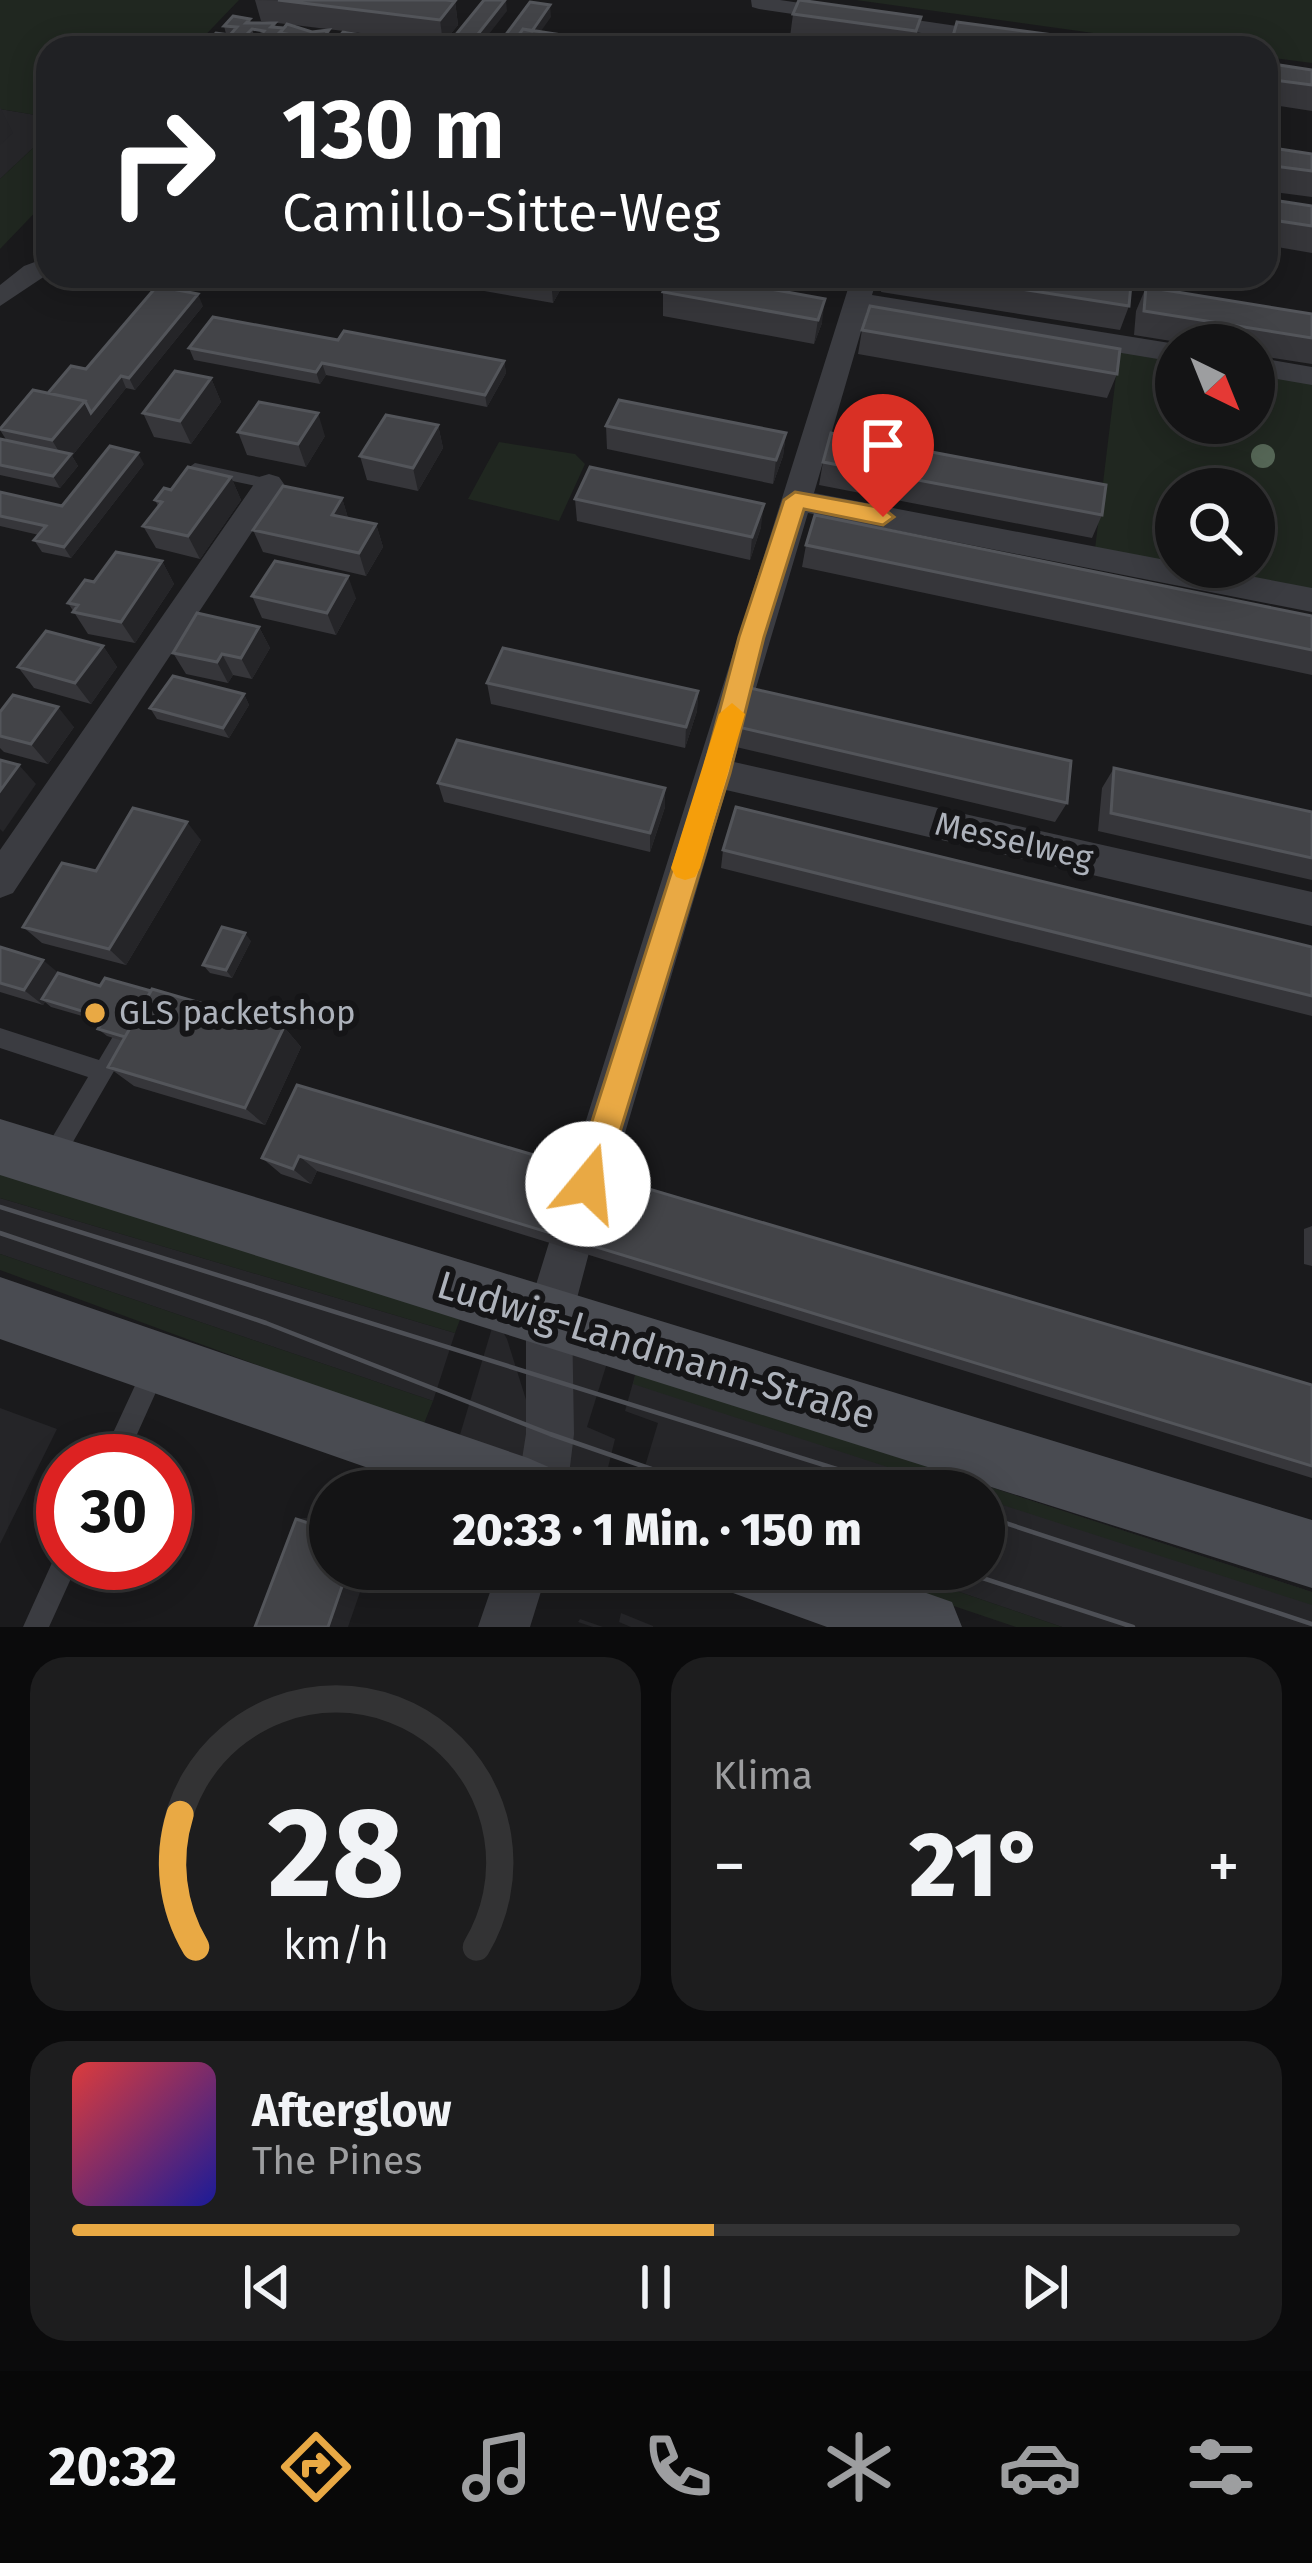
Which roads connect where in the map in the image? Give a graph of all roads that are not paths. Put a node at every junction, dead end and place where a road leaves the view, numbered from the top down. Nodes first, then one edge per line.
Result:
1 (759, 3) edge
2 (920, 36) edge
3 (36, 272) edge
4 (4, 289) edge
5 (862, 289) edge
6 (1155, 349) edge
7 (1275, 370) edge
8 (1312, 376) edge
9 (195, 468) edge
10 (269, 484) junction
11 (306, 491) edge
12 (795, 500) junction
13 (1312, 600) edge
14 (716, 773) junction
15 (0, 881) edge
16 (1312, 909) edge
17 (0, 1038) edge
18 (122, 1040) edge
19 (103, 1071) junction
20 (24, 1154) edge
21 (588, 1184) edge
22 (568, 1249) edge
23 (0, 1308) edge
24 (549, 1317) junction
25 (158, 1363) junction
26 (125, 1434) edge
27 (467, 1470) edge
28 (545, 1470) edge
29 (1312, 1554) edge
30 (53, 1590) edge
31 (516, 1590) edge
32 (819, 1590) edge
33 (36, 1627) edge
34 (504, 1627) edge
35 (927, 1627) edge

1 - 2 street
3 - 4 street
5 - 6 street
5 - 12 street
7 - 8 street
9 - 10 lane
10 - 11 lane
10 - 15 street
12 - 13 street
12 - 14 street
14 - 16 street, Messelweg
14 - 21 street
17 - 19 lane
18 - 19 lane
19 - 20 lane
20 - 24 main road, Ludwig-Landmann-Straße
22 - 24 street
23 - 25 main road
24 - 28 street
24 - 29 main road, Ludwig-Landmann-Straße
25 - 26 lane
25 - 27 main road
30 - 33 lane
31 - 34 street
32 - 35 main road

